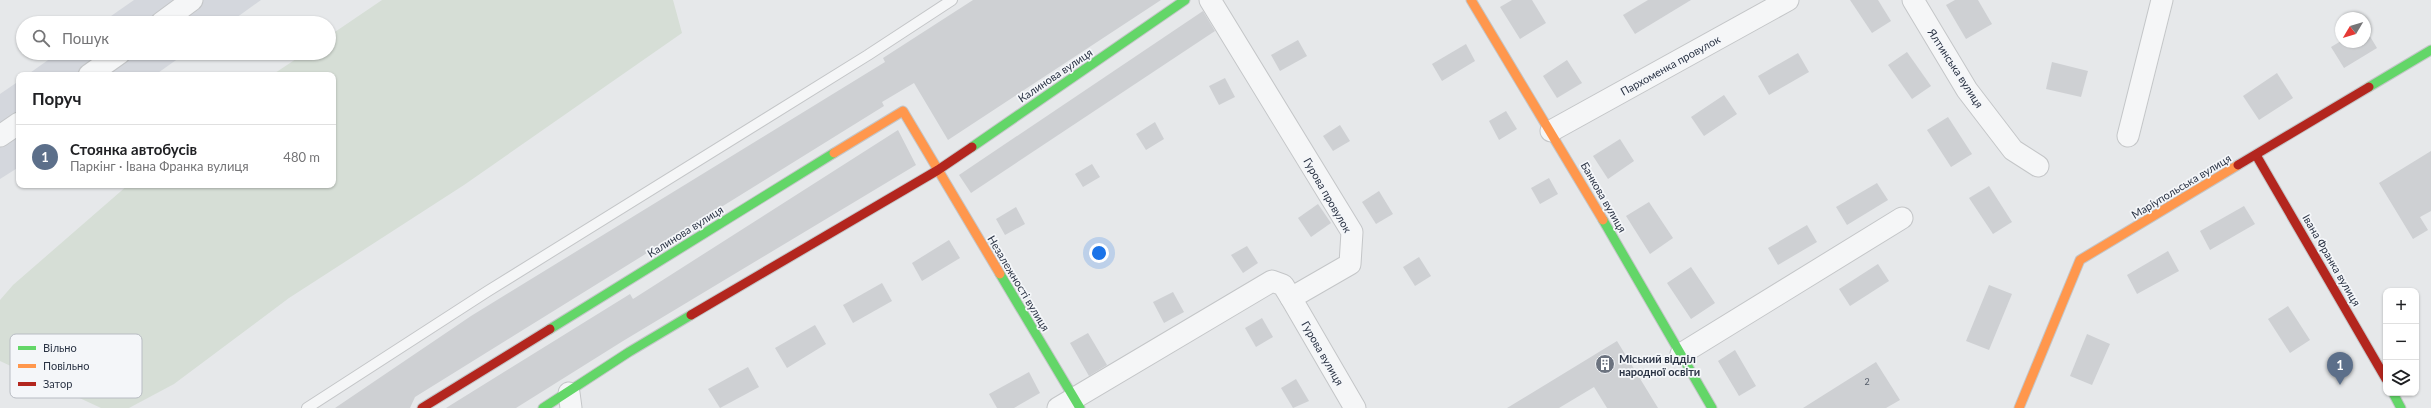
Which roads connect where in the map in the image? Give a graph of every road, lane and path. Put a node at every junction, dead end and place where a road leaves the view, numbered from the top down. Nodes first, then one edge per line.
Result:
1 (192, 0) edge
2 (952, 0) edge
3 (1185, 0) edge
4 (1210, 0) edge
5 (1471, 0) edge
6 (1788, 0) edge
7 (1913, 0) edge
8 (2162, 0) edge
9 (170, 16) edge
10 (2431, 50) edge
11 (110, 60) edge
12 (93, 72) edge
13 (16, 125) edge
14 (1552, 131) junction
15 (0, 136) edge
16 (2128, 136) dead end
17 (2256, 155) junction
18 (2038, 166) dead end
19 (938, 170) junction
20 (1902, 218) dead end
21 (1291, 298) junction
22 (1681, 354) junction
23 (2383, 374) edge
24 (2395, 396) edge
25 (570, 400) edge
26 (1071, 405) edge
27 (307, 408) edge
28 (422, 408) edge
29 (543, 408) edge
30 (1355, 408) edge
31 (1712, 408) edge
32 (2019, 408) edge
33 (2401, 408) edge

1 - 9 street
2 - 27 lane
3 - 19 street, Калинова вулиця
4 - 21 street, Гурова провулок
5 - 14 street, Банкова вулиця
6 - 14 street, Пархоменка провулок
7 - 18 street, Ялтинська вулиця
8 - 16 street
10 - 17 street, Маріупольська вулиця
11 - 12 street
13 - 15 street
14 - 22 street, Банкова вулиця
17 - 23 street, Івана Франка вулиця
17 - 32 street, Маріупольська вулиця
19 - 25 street, Калинова вулиця
19 - 26 street, Незалежності вулиця
19 - 28 street, Калинова вулиця
20 - 22 street
21 - 26 street
21 - 30 street, Гурова вулиця
22 - 31 street, Банкова вулиця
24 - 33 street
25 - 29 street, Калинова вулиця

